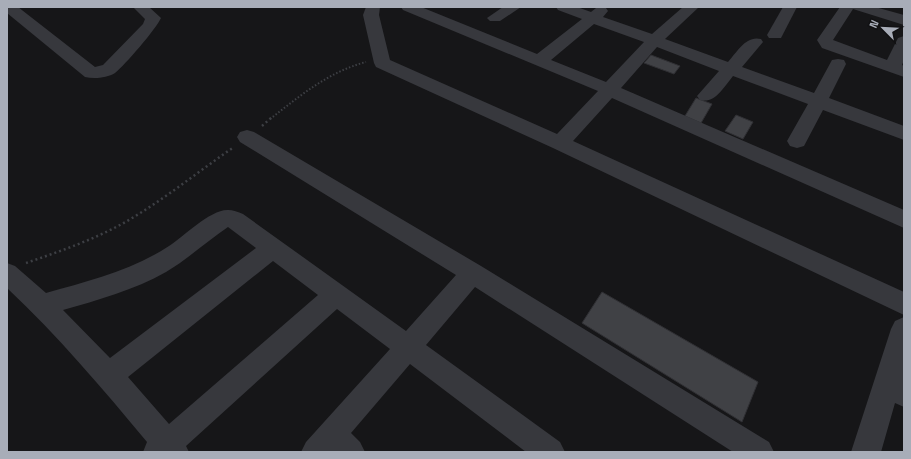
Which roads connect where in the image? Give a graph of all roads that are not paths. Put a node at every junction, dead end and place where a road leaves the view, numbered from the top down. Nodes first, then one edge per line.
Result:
1 (9, 7) edge
2 (140, 7) edge
3 (373, 7) edge
4 (408, 7) edge
5 (514, 7) edge
6 (563, 7) edge
7 (692, 7) edge
8 (790, 7) edge
9 (847, 7) edge
10 (859, 7) edge
11 (599, 13) edge
12 (495, 18) dead end
13 (904, 20) edge
14 (775, 35) dead end
15 (655, 40) junction
16 (904, 41) edge
17 (755, 42) dead end
18 (539, 61) junction
19 (838, 64) dead end
20 (732, 68) junction
21 (898, 70) edge
22 (608, 89) junction
23 (706, 96) dead end
24 (819, 101) junction
25 (904, 133) edge
26 (247, 137) road end
27 (798, 141) dead end
28 (560, 142) junction
29 (904, 219) edge
30 (272, 249) junction
31 (14, 269) edge
32 (473, 273) junction
33 (337, 294) junction
34 (42, 304) junction
35 (904, 304) edge
36 (904, 330) edge
37 (409, 347) junction
38 (108, 375) junction
39 (896, 387) edge
40 (332, 446) edge
41 (167, 449) edge
42 (550, 452) edge
43 (760, 452) edge
44 (866, 452) edge

1 - 2 street
3 - 28 street
4 - 18 street
5 - 12 street
6 - 11 street
7 - 15 street
8 - 14 street
9 - 21 street
10 - 13 street
11 - 15 street
11 - 18 street
15 - 20 street
15 - 22 street
16 - 21 street
17 - 20 street
18 - 22 street
19 - 24 street
20 - 23 street
20 - 24 street
22 - 28 street
22 - 29 street
24 - 25 street
24 - 27 street
26 - 32 street
28 - 35 street
30 - 33 street
30 - 34 street
30 - 38 street
31 - 34 street
32 - 37 street
32 - 43 street
33 - 37 street
33 - 41 street
34 - 38 street
36 - 39 street
37 - 40 street
37 - 42 street
38 - 41 street
39 - 44 street

